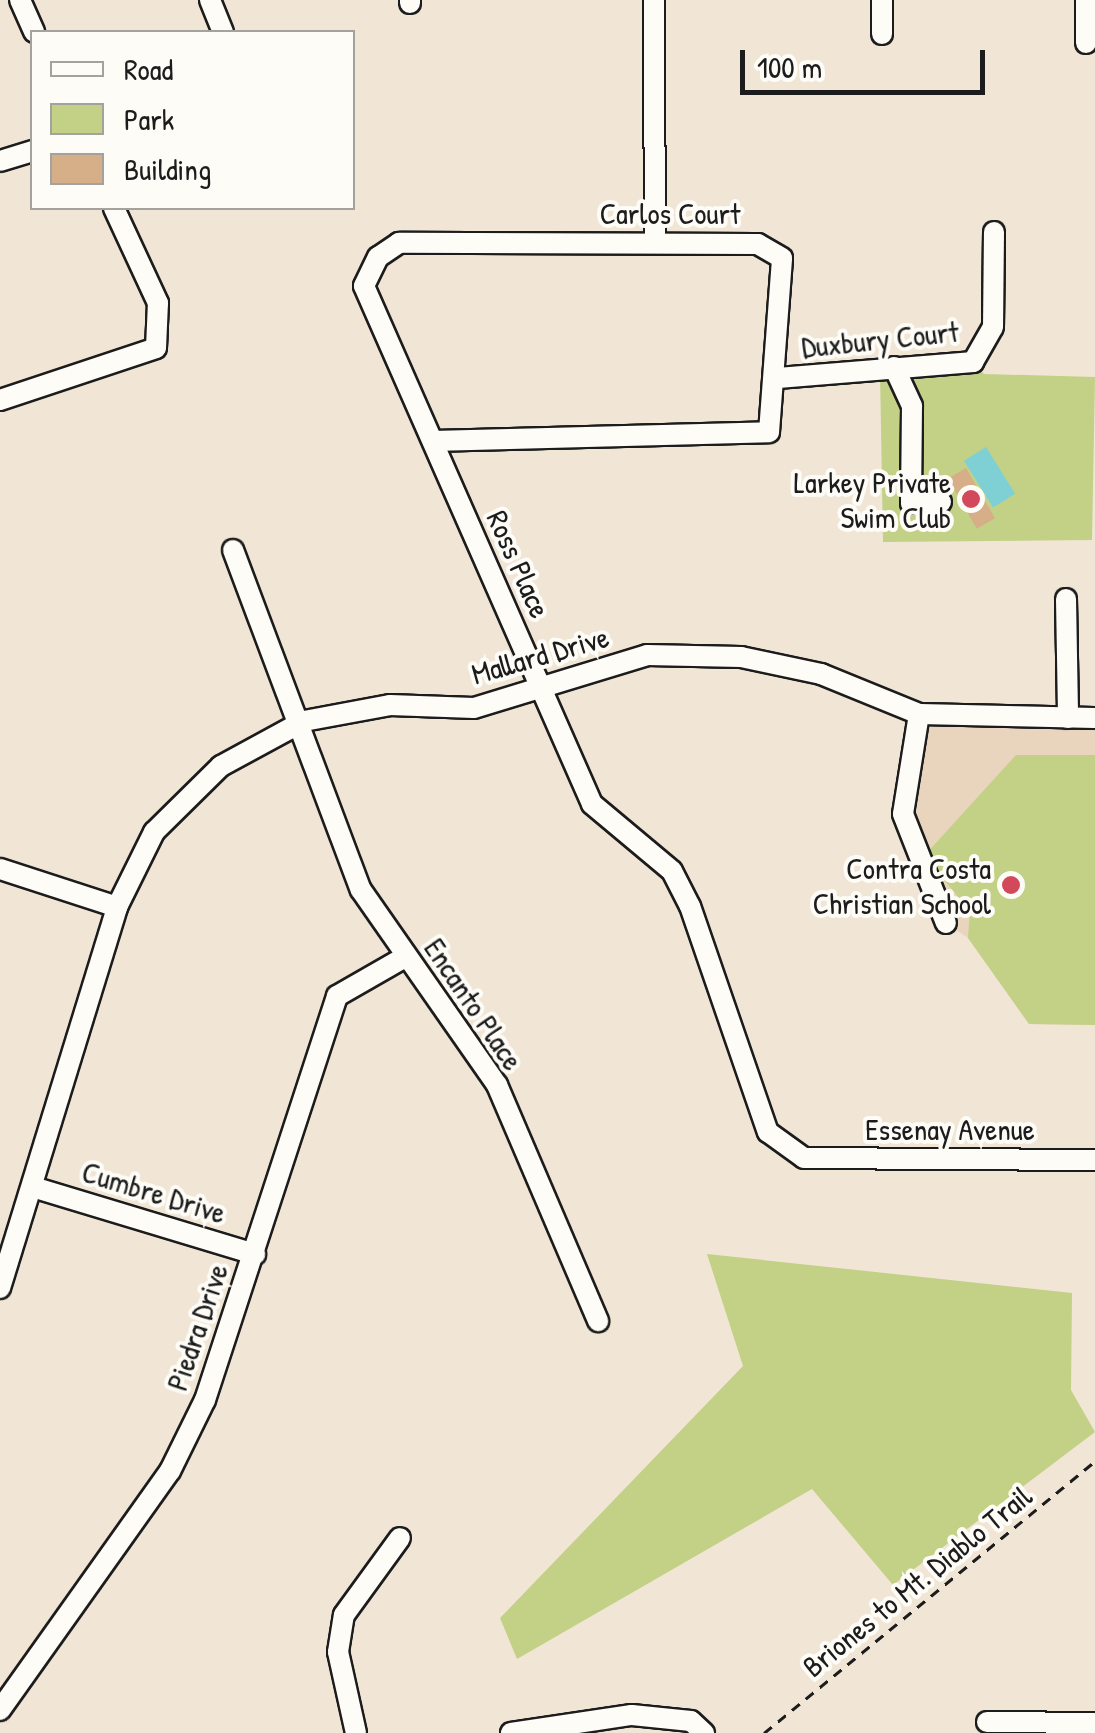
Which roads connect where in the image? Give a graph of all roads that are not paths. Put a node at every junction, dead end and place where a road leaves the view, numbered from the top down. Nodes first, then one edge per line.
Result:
1 (20, 0) edge
2 (210, 0) edge
3 (654, 0) edge
4 (882, 0) edge
5 (1086, 0) edge
6 (33, 30) edge
7 (223, 30) edge
8 (882, 34) dead end
9 (1086, 43) dead end
10 (30, 152) edge
11 (0, 161) edge
12 (115, 210) edge
13 (994, 232) dead end
14 (655, 243) junction
15 (364, 286) joint
16 (894, 367) junction
17 (778, 378) junction
18 (0, 400) edge
19 (434, 441) junction
20 (941, 502) dead end
21 (234, 550) dead end
22 (1066, 599) dead end
23 (541, 684) junction
24 (919, 714) junction
25 (1068, 718) junction
26 (1095, 718) edge
27 (304, 722) junction
28 (0, 869) edge
29 (117, 907) junction
30 (946, 922) dead end
31 (406, 957) junction
32 (804, 1158) joint
33 (1095, 1160) edge
34 (36, 1188) junction
35 (255, 1254) junction
36 (0, 1288) edge
37 (598, 1321) dead end
38 (400, 1538) dead end
39 (0, 1710) edge
40 (987, 1722) dead end
41 (1095, 1722) edge
42 (356, 1733) edge
43 (511, 1733) edge
44 (704, 1733) edge

1 - 6 street
2 - 7 street
3 - 14 street
4 - 8 street
5 - 9 street
10 - 11 street
12 - 18 street
13 - 16 street, Duxbury Court
14 - 15 street, Carlos Court
14 - 17 street, Carlos Court
15 - 19 street, Ross Place
16 - 17 street, Duxbury Court
16 - 20 street
17 - 19 street, Carlos Court
19 - 23 street, Ross Place
21 - 27 street, Encanto Place
22 - 25 street
23 - 24 street, Mallard Drive
23 - 27 street, Mallard Drive
23 - 32 street, Ross Place
24 - 25 street, Mallard Drive
24 - 30 street
25 - 26 street, Mallard Drive
27 - 29 street, Mallard Drive
27 - 31 street, Encanto Place
28 - 29 street
29 - 34 street, Mallard Drive
31 - 35 street, Piedra Drive
31 - 37 street, Encanto Place
32 - 33 street, Essenay Avenue
34 - 35 street, Cumbre Drive
34 - 36 street, Mallard Drive
35 - 39 street, Piedra Drive
38 - 42 street
40 - 41 street
43 - 44 street

